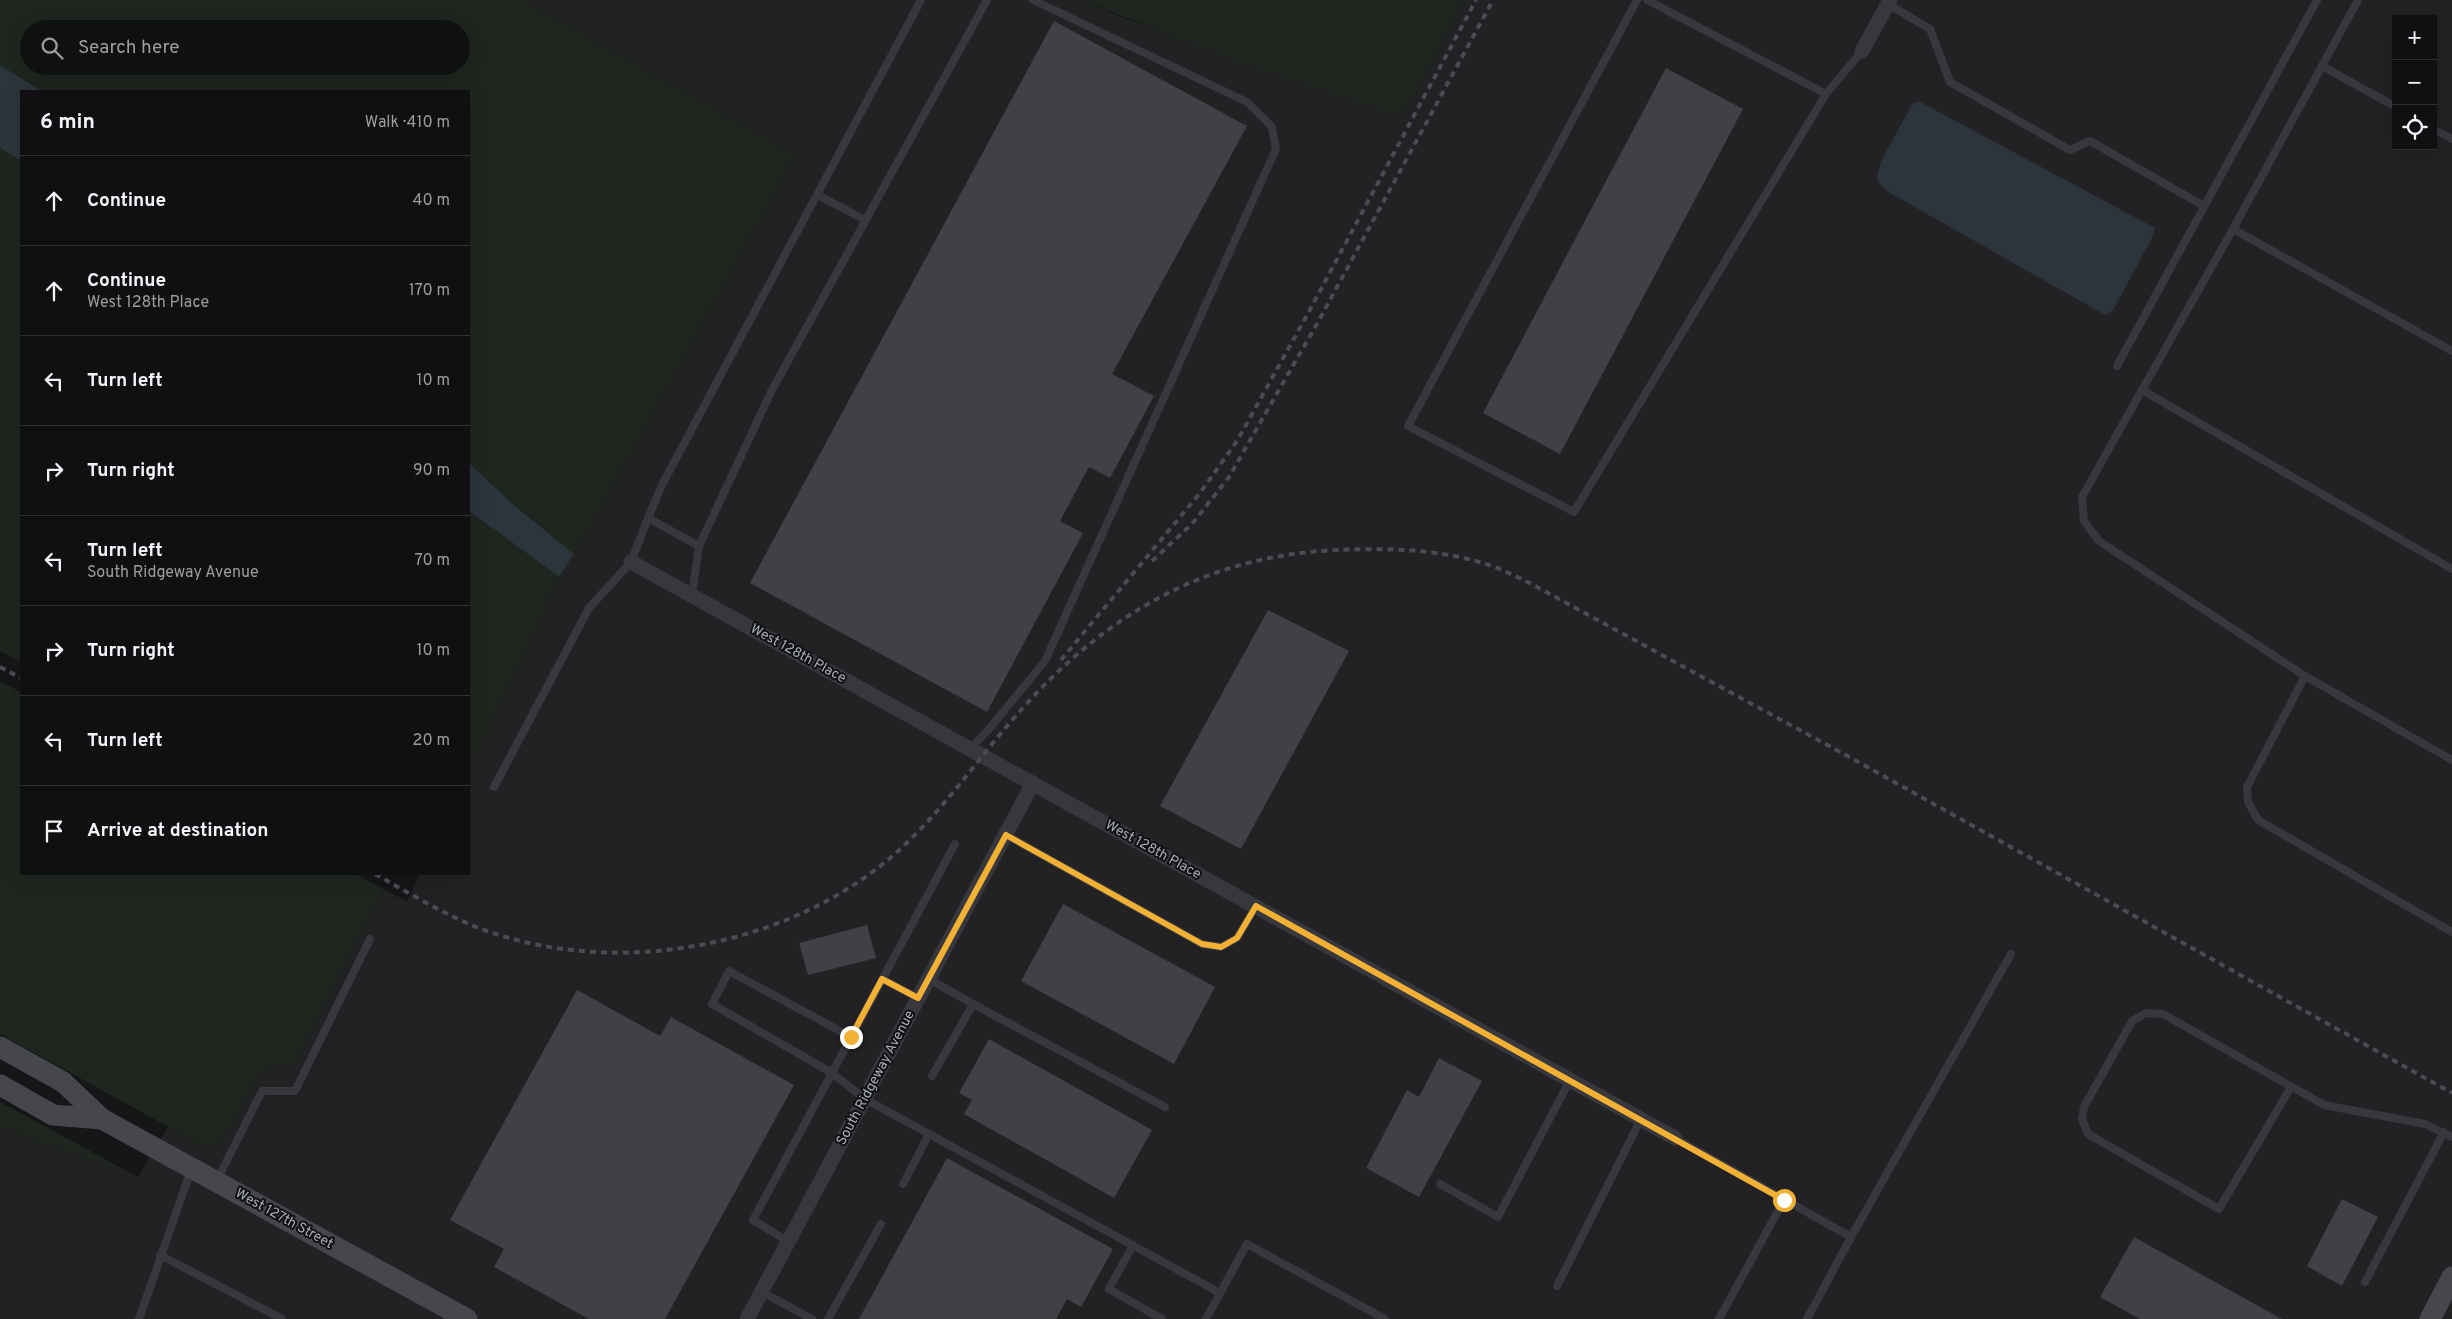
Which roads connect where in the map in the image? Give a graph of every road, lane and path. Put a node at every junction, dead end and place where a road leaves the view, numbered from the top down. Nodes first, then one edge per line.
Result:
1 (921, 0) edge
2 (987, 0) edge
3 (1034, 0) edge
4 (1637, 0) edge
5 (1647, 0) edge
6 (2317, 0) edge
7 (2358, 0) edge
8 (1889, 2) edge
9 (1862, 51) joint
10 (2322, 66) junction
11 (1826, 94) junction
12 (2392, 105) edge
13 (2437, 130) edge
14 (2452, 139) edge
15 (818, 195) junction
16 (2204, 206) junction
17 (865, 220) junction
18 (2233, 229) junction
19 (2452, 351) edge
20 (2117, 366) dead end
21 (2142, 390) junction
22 (648, 518) junction
23 (699, 546) junction
24 (631, 562) junction
25 (2452, 569) edge
26 (692, 596) junction
27 (2305, 676) junction
28 (970, 749) junction
29 (2452, 760) edge
30 (1033, 783) junction
31 (494, 787) dead end
32 (1006, 835) junction
33 (955, 844) dead end
34 (1256, 906) junction
35 (2452, 932) edge
36 (370, 939) dead end
37 (2011, 954) dead end
38 (882, 979) junction
39 (929, 979) junction
40 (918, 998) junction
41 (972, 1004) junction
42 (851, 1037) junction
43 (0, 1047) edge
44 (832, 1073) junction
45 (932, 1076) dead end
46 (1570, 1080) junction
47 (0, 1086) edge
48 (2291, 1087) junction
49 (865, 1099) junction
50 (1165, 1107) dead end
51 (102, 1119) junction
52 (1641, 1120) junction
53 (2444, 1132) junction
54 (930, 1134) junction
55 (2452, 1137) edge
56 (1675, 1138) joint
57 (191, 1168) junction
58 (216, 1182) junction
59 (903, 1184) dead end
60 (1440, 1184) dead end
61 (1784, 1200) junction
62 (881, 1224) dead end
63 (1851, 1237) junction
64 (789, 1242) junction
65 (1133, 1245) junction
66 (160, 1255) junction
67 (2452, 1277) edge
68 (2365, 1282) dead end
69 (1557, 1286) dead end
70 (762, 1292) junction
71 (1220, 1293) junction
72 (139, 1319) edge
73 (282, 1319) edge
74 (467, 1319) edge
75 (747, 1319) edge
76 (812, 1319) edge
77 (828, 1319) edge
78 (1162, 1319) edge
79 (1206, 1319) edge
80 (1385, 1319) edge
81 (1719, 1319) edge
82 (1806, 1319) edge
83 (2430, 1319) edge

1 - 15 lane
2 - 17 lane
3 - 28 lane
4 - 11 lane
5 - 11 lane
6 - 16 lane
7 - 10 lane
8 - 9 street
8 - 16 lane
9 - 11 lane
10 - 12 lane
10 - 18 lane
13 - 14 lane
15 - 17 lane
15 - 22 lane
16 - 20 lane
17 - 23 lane
18 - 19 lane
18 - 21 lane
21 - 25 lane
21 - 27 lane
22 - 23 lane
22 - 24 lane
23 - 26 lane
24 - 26 street, West 128th Place
24 - 31 lane
26 - 28 street, West 128th Place
27 - 29 lane
27 - 35 lane
28 - 30 street, West 128th Place
30 - 32 street, South Ridgeway Avenue
30 - 34 street, West 128th Place
32 - 34 lane
32 - 39 street, South Ridgeway Avenue
33 - 38 lane
34 - 46 street, West 128th Place
36 - 58 lane
37 - 63 lane
38 - 40 lane
38 - 42 lane
39 - 40 street, South Ridgeway Avenue
39 - 41 lane
40 - 49 street, South Ridgeway Avenue
41 - 45 lane
41 - 50 lane
42 - 44 lane
42 - 44 lane
43 - 51 main road, West 127th Street
44 - 49 lane
44 - 64 lane
46 - 52 street, West 128th Place
46 - 60 lane
47 - 51 main road, West 127th Street
48 - 48 lane
48 - 53 lane
49 - 54 lane
49 - 64 street, South Ridgeway Avenue
51 - 57 main road, West 127th Street
52 - 56 street, West 128th Place
52 - 69 lane
53 - 55 lane
53 - 68 lane
54 - 59 lane
54 - 65 lane
56 - 61 lane
57 - 58 main road, West 127th Street
57 - 66 lane
58 - 74 main road, West 127th Street
61 - 63 lane
61 - 81 lane
62 - 77 lane
63 - 82 lane
64 - 70 street, South Ridgeway Avenue
65 - 71 lane
65 - 78 lane
66 - 72 lane
66 - 73 lane
67 - 83 main road
70 - 75 street, South Ridgeway Avenue
70 - 76 lane
71 - 79 lane
71 - 80 lane

